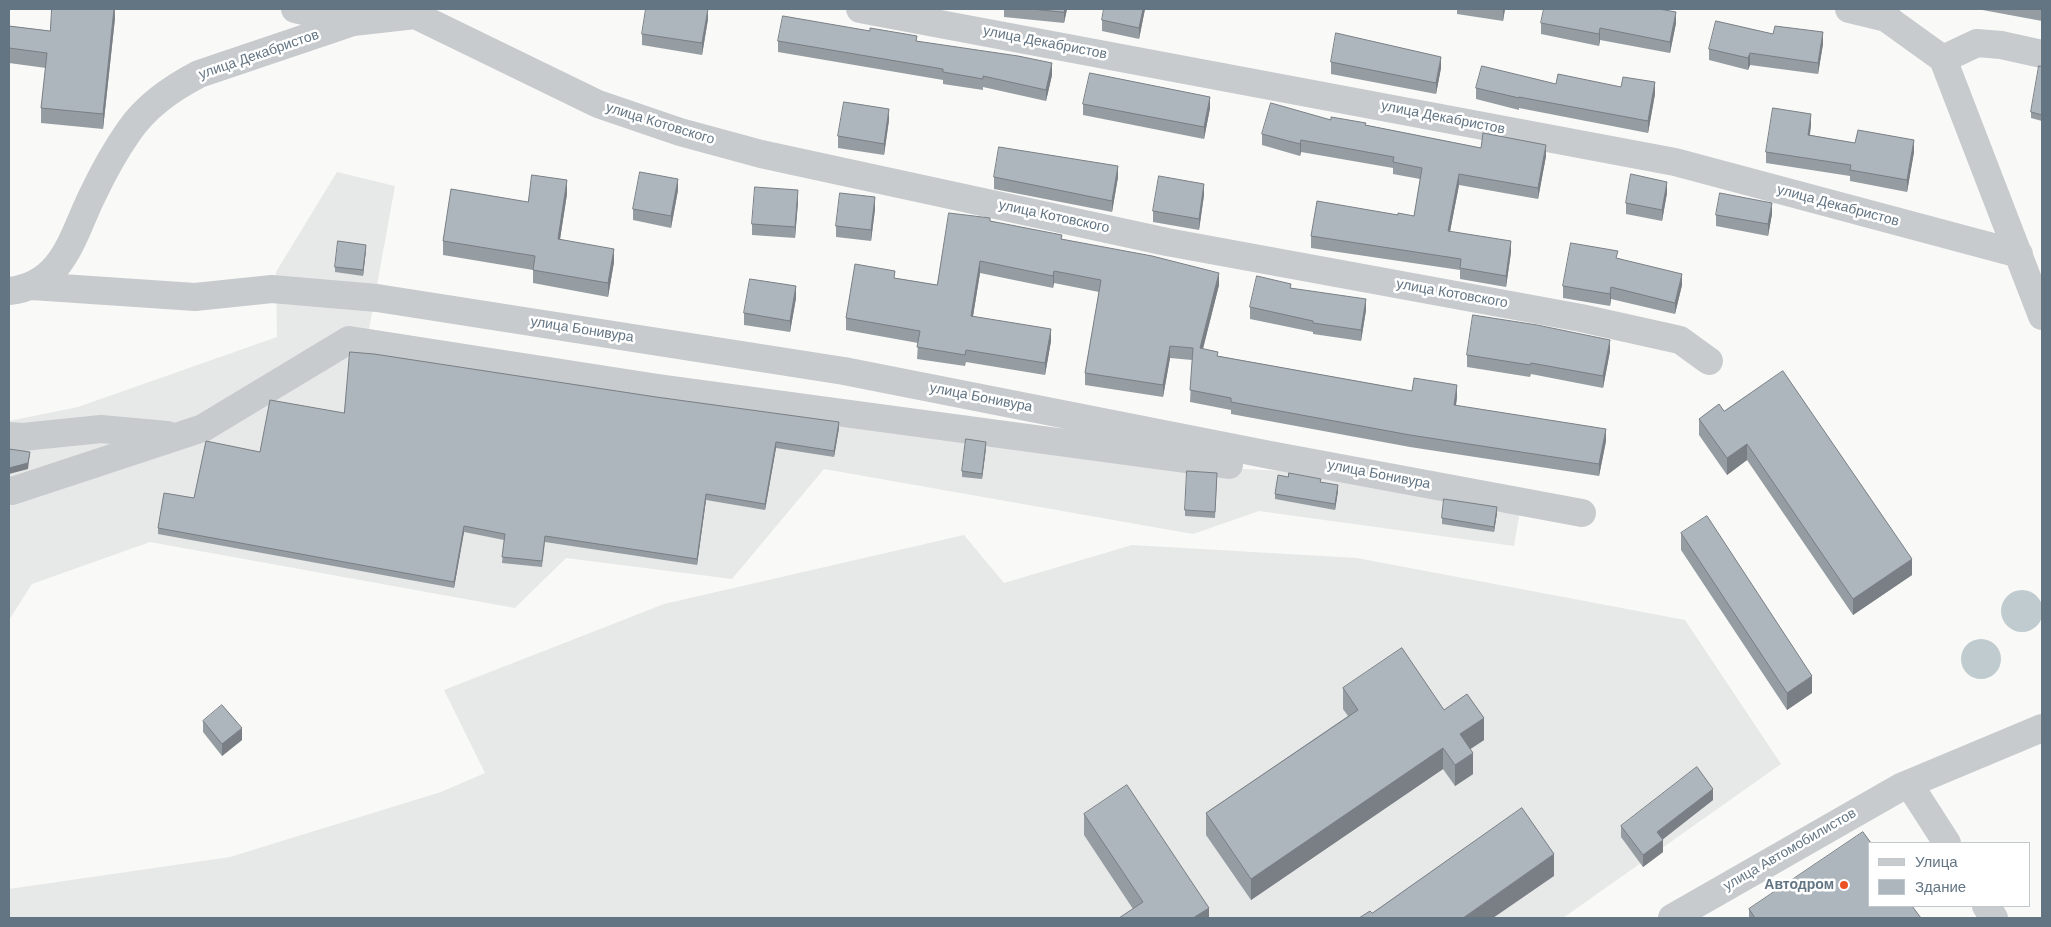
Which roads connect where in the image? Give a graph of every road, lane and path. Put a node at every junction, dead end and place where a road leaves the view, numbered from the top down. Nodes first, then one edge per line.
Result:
1 (295, 9) edge
2 (860, 9) edge
3 (1849, 9) edge
4 (418, 12) edge
5 (1886, 13) edge
6 (353, 22) junction
7 (2042, 54) edge
8 (1943, 59) junction
9 (2019, 254) junction
10 (20, 289) edge
11 (377, 298) joint
12 (2042, 316) edge
13 (1709, 361) dead end
14 (9, 436) edge
15 (206, 439) edge
16 (1270, 455) junction
17 (9, 490) edge
18 (1582, 514) dead end
19 (2042, 728) edge
20 (1909, 784) junction
21 (1946, 842) edge
22 (1987, 907) edge
23 (1679, 916) edge
24 (1994, 918) edge

1 - 6 street
2 - 9 street, улица Декабристов
3 - 5 street
4 - 6 street
4 - 13 street, улица Котовского
5 - 8 street
6 - 10 street, улица Декабристов
7 - 8 street
8 - 9 street
9 - 12 street
10 - 11 street, улица Декабристов
11 - 16 street, улица Бонивура
14 - 15 street
16 - 17 street
16 - 18 street, улица Бонивура
19 - 20 street, улица Автомобилистов
20 - 21 street
20 - 23 street, улица Автомобилистов
22 - 24 street

